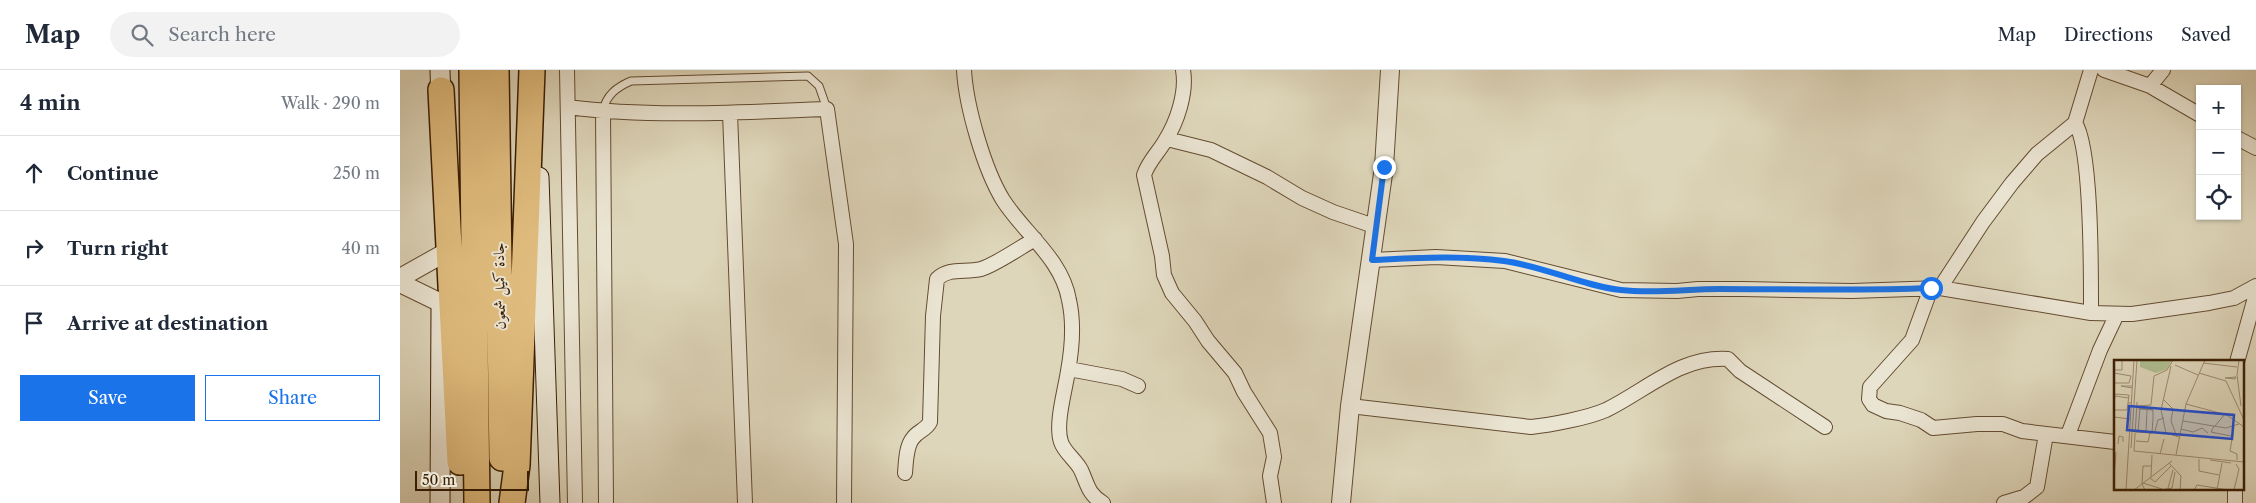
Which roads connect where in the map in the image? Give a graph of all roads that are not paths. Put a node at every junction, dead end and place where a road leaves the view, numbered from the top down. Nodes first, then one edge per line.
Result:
1 (472, 70) edge
2 (496, 70) edge
3 (533, 70) edge
4 (567, 70) edge
5 (964, 70) edge
6 (1183, 70) edge
7 (1390, 70) edge
8 (2092, 70) edge
9 (2104, 70) edge
10 (2163, 70) edge
11 (440, 80) edge
12 (2150, 86) junction
13 (568, 107) junction
14 (827, 109) junction
15 (603, 112) junction
16 (730, 112) junction
17 (2196, 113) edge
18 (2075, 123) junction
19 (1167, 139) junction
20 (2241, 140) edge
21 (2256, 148) edge
22 (1377, 228) junction
23 (1036, 239) junction
24 (441, 256) junction
25 (1372, 260) junction
26 (400, 278) edge
27 (400, 283) edge
28 (2256, 286) edge
29 (1935, 288) junction
30 (2256, 294) edge
31 (441, 302) junction
32 (2092, 313) junction
33 (2117, 314) junction
34 (2238, 360) edge
35 (1069, 368) junction
36 (1138, 386) dead end
37 (1350, 406) junction
38 (1824, 427) dead end
39 (2046, 434) junction
40 (2068, 435) junction
41 (2114, 442) edge
42 (905, 473) dead end
43 (2235, 490) edge
44 (440, 503) edge
45 (465, 503) edge
46 (477, 503) edge
47 (503, 503) edge
48 (512, 503) edge
49 (550, 503) edge
50 (575, 503) edge
51 (606, 503) edge
52 (745, 503) edge
53 (844, 503) edge
54 (1103, 503) edge
55 (1274, 503) edge
56 (1340, 503) edge
57 (2004, 503) edge
58 (2235, 503) edge

1 - 46 highway, جادة كميل شمعون
2 - 47 highway, جادة كميل شمعون
3 - 48 highway
3 - 49 main road
4 - 13 street
5 - 23 street
6 - 19 street
7 - 22 street
8 - 18 street
9 - 12 street
10 - 12 street
11 - 24 main road
11 - 45 highway
12 - 17 street
13 - 15 street
13 - 50 street
14 - 15 lane
14 - 16 street
14 - 53 street
15 - 16 street
15 - 51 street
16 - 52 street
18 - 29 street
18 - 32 street
19 - 22 street
19 - 55 street
20 - 21 street
22 - 25 street
23 - 35 street
23 - 42 street
24 - 26 street
24 - 31 main road
25 - 29 street
25 - 37 street
27 - 31 street
28 - 33 street
29 - 32 street
29 - 39 street
30 - 34 street
31 - 44 main road
32 - 33 street
33 - 40 street
35 - 36 street
35 - 54 street
37 - 38 street
37 - 56 street
39 - 40 street
39 - 57 street
40 - 41 street
43 - 58 street

